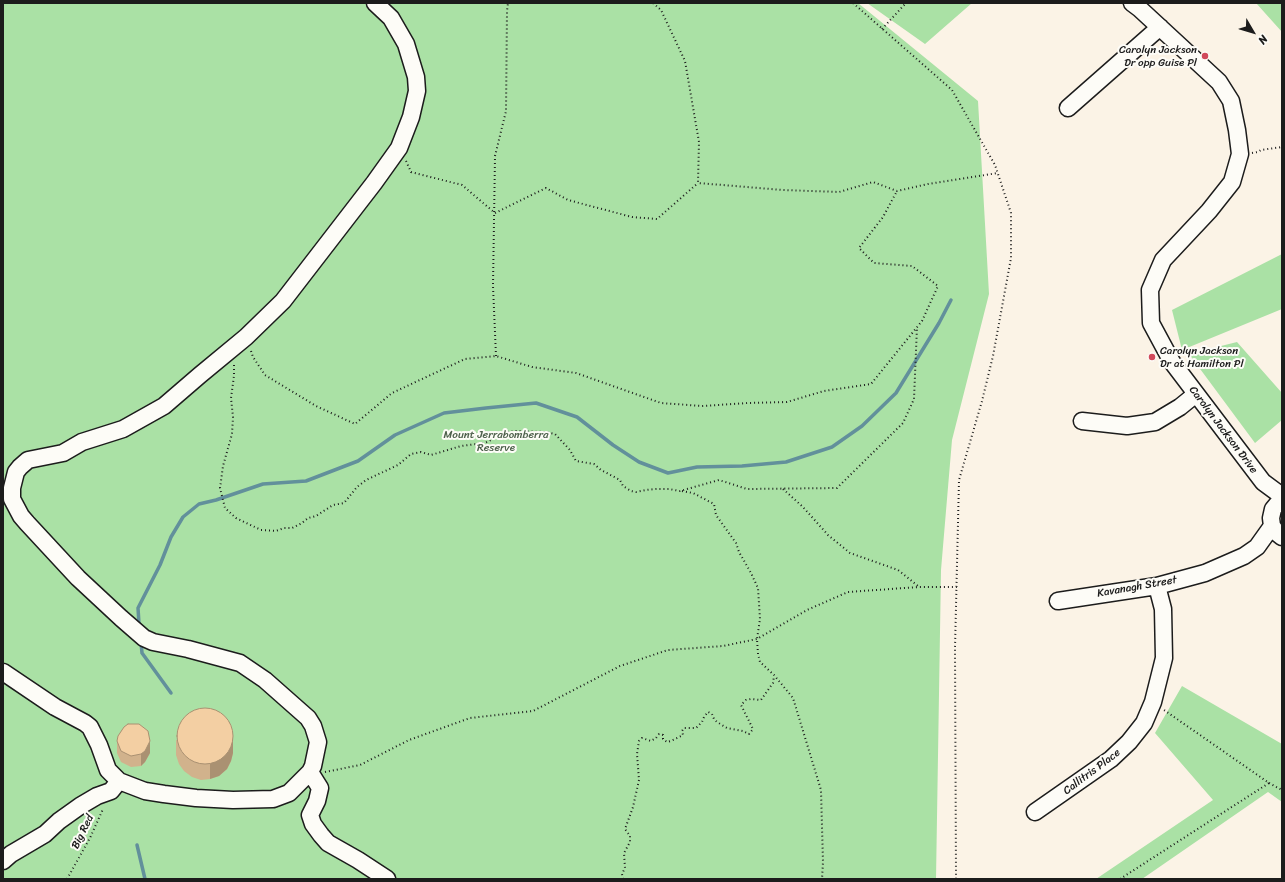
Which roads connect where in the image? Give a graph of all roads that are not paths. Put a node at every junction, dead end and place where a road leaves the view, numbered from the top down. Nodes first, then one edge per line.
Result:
1 (375, 3) edge
2 (1132, 3) edge
3 (1160, 27) junction
4 (1068, 108) dead end
5 (1196, 394) junction
6 (1082, 421) dead end
7 (1279, 502) edge
8 (1279, 534) edge
9 (1157, 586) junction
10 (1058, 601) dead end
11 (3, 672) edge
12 (310, 772) junction
13 (115, 786) junction
14 (1035, 812) dead end
15 (3, 861) edge
16 (387, 879) edge

1 - 12 street
2 - 3 street, Carolyn Jackson Drive
3 - 4 street
3 - 5 street, Carolyn Jackson Drive
5 - 6 street
5 - 7 street, Carolyn Jackson Drive
7 - 8 street
8 - 9 street, Kavanagh Street
9 - 10 street, Kavanagh Street
9 - 14 street, Callitris Place
11 - 13 street
12 - 13 street
12 - 16 street
13 - 15 street

